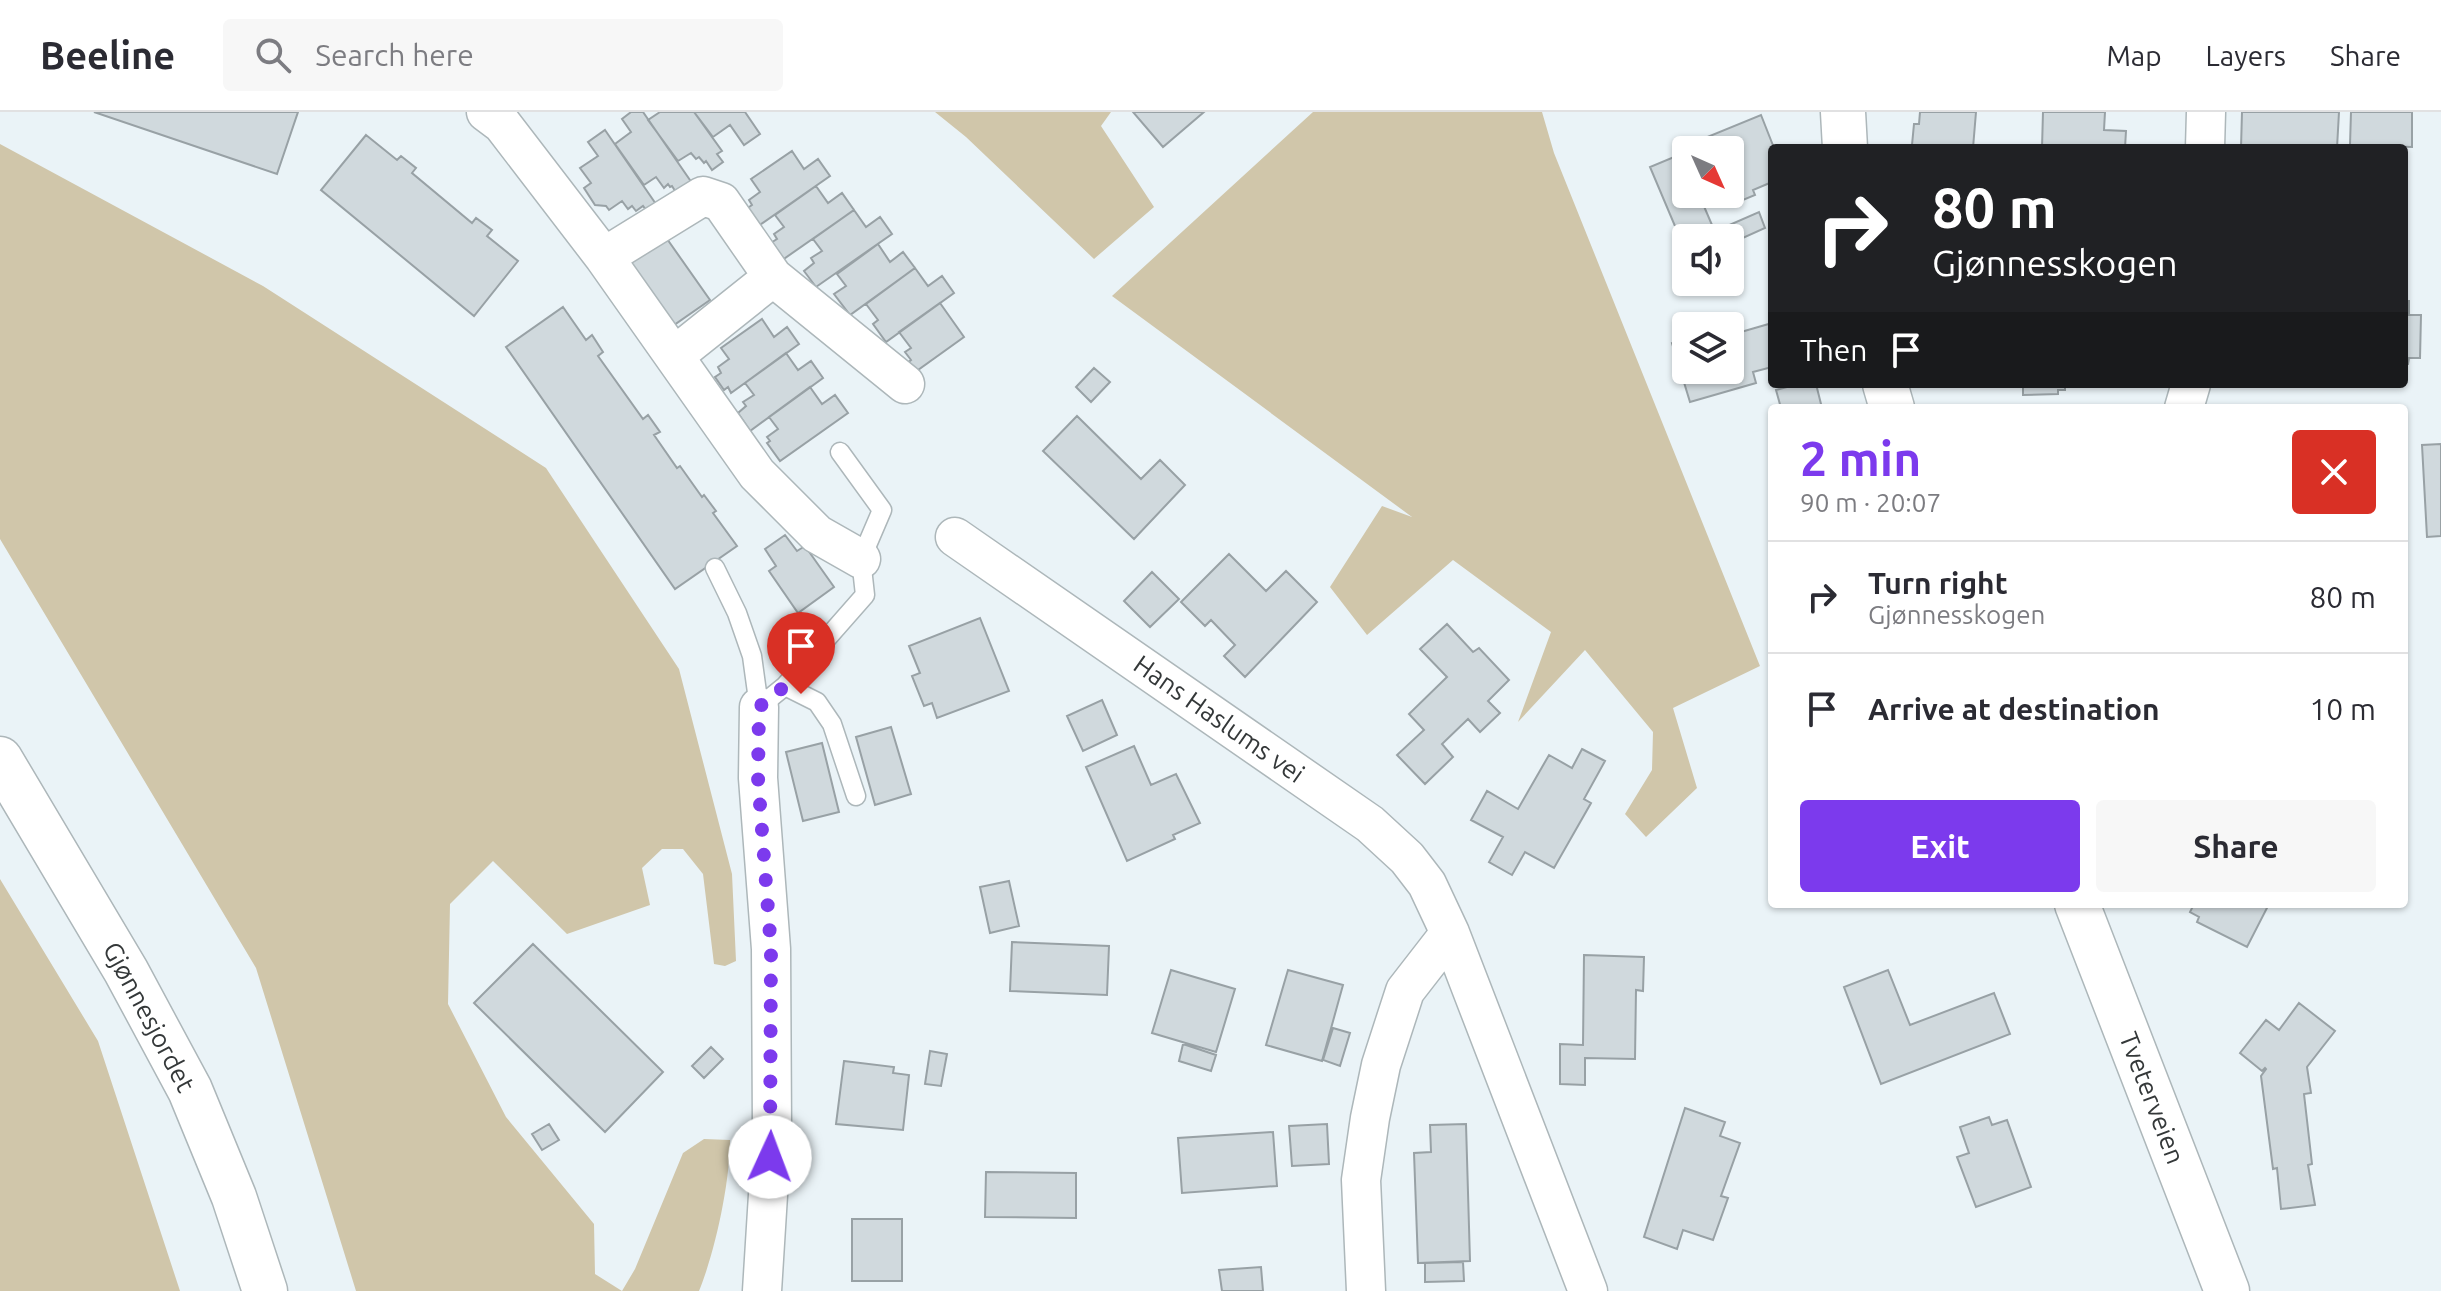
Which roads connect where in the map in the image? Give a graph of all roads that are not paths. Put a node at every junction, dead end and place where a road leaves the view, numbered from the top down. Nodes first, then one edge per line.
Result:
1 (486, 112) edge
2 (1843, 112) edge
3 (2206, 112) edge
4 (1845, 144) edge
5 (2205, 144) edge
6 (604, 257) junction
7 (773, 277) junction
8 (674, 356) junction
9 (905, 384) dead end
10 (840, 452) dead end
11 (955, 537) dead end
12 (861, 559) junction
13 (715, 568) dead end
14 (772, 696) junction
15 (0, 759) edge
16 (856, 796) dead end
17 (2079, 908) edge
18 (1450, 933) junction
19 (265, 1291) edge
20 (762, 1291) edge
21 (1366, 1291) edge
22 (1588, 1291) edge
23 (2227, 1291) edge

1 - 6 street
2 - 4 main road
3 - 5 street
6 - 7 street
6 - 8 street
7 - 8 street
7 - 9 street
8 - 12 street
10 - 12 lane
11 - 18 street, Hans Haslums vei
12 - 14 lane
13 - 14 lane
14 - 16 lane
14 - 20 street
15 - 19 main road, Gjønnesjordet
17 - 23 main road, Tveterveien
18 - 21 street
18 - 22 street, Hans Haslums vei

